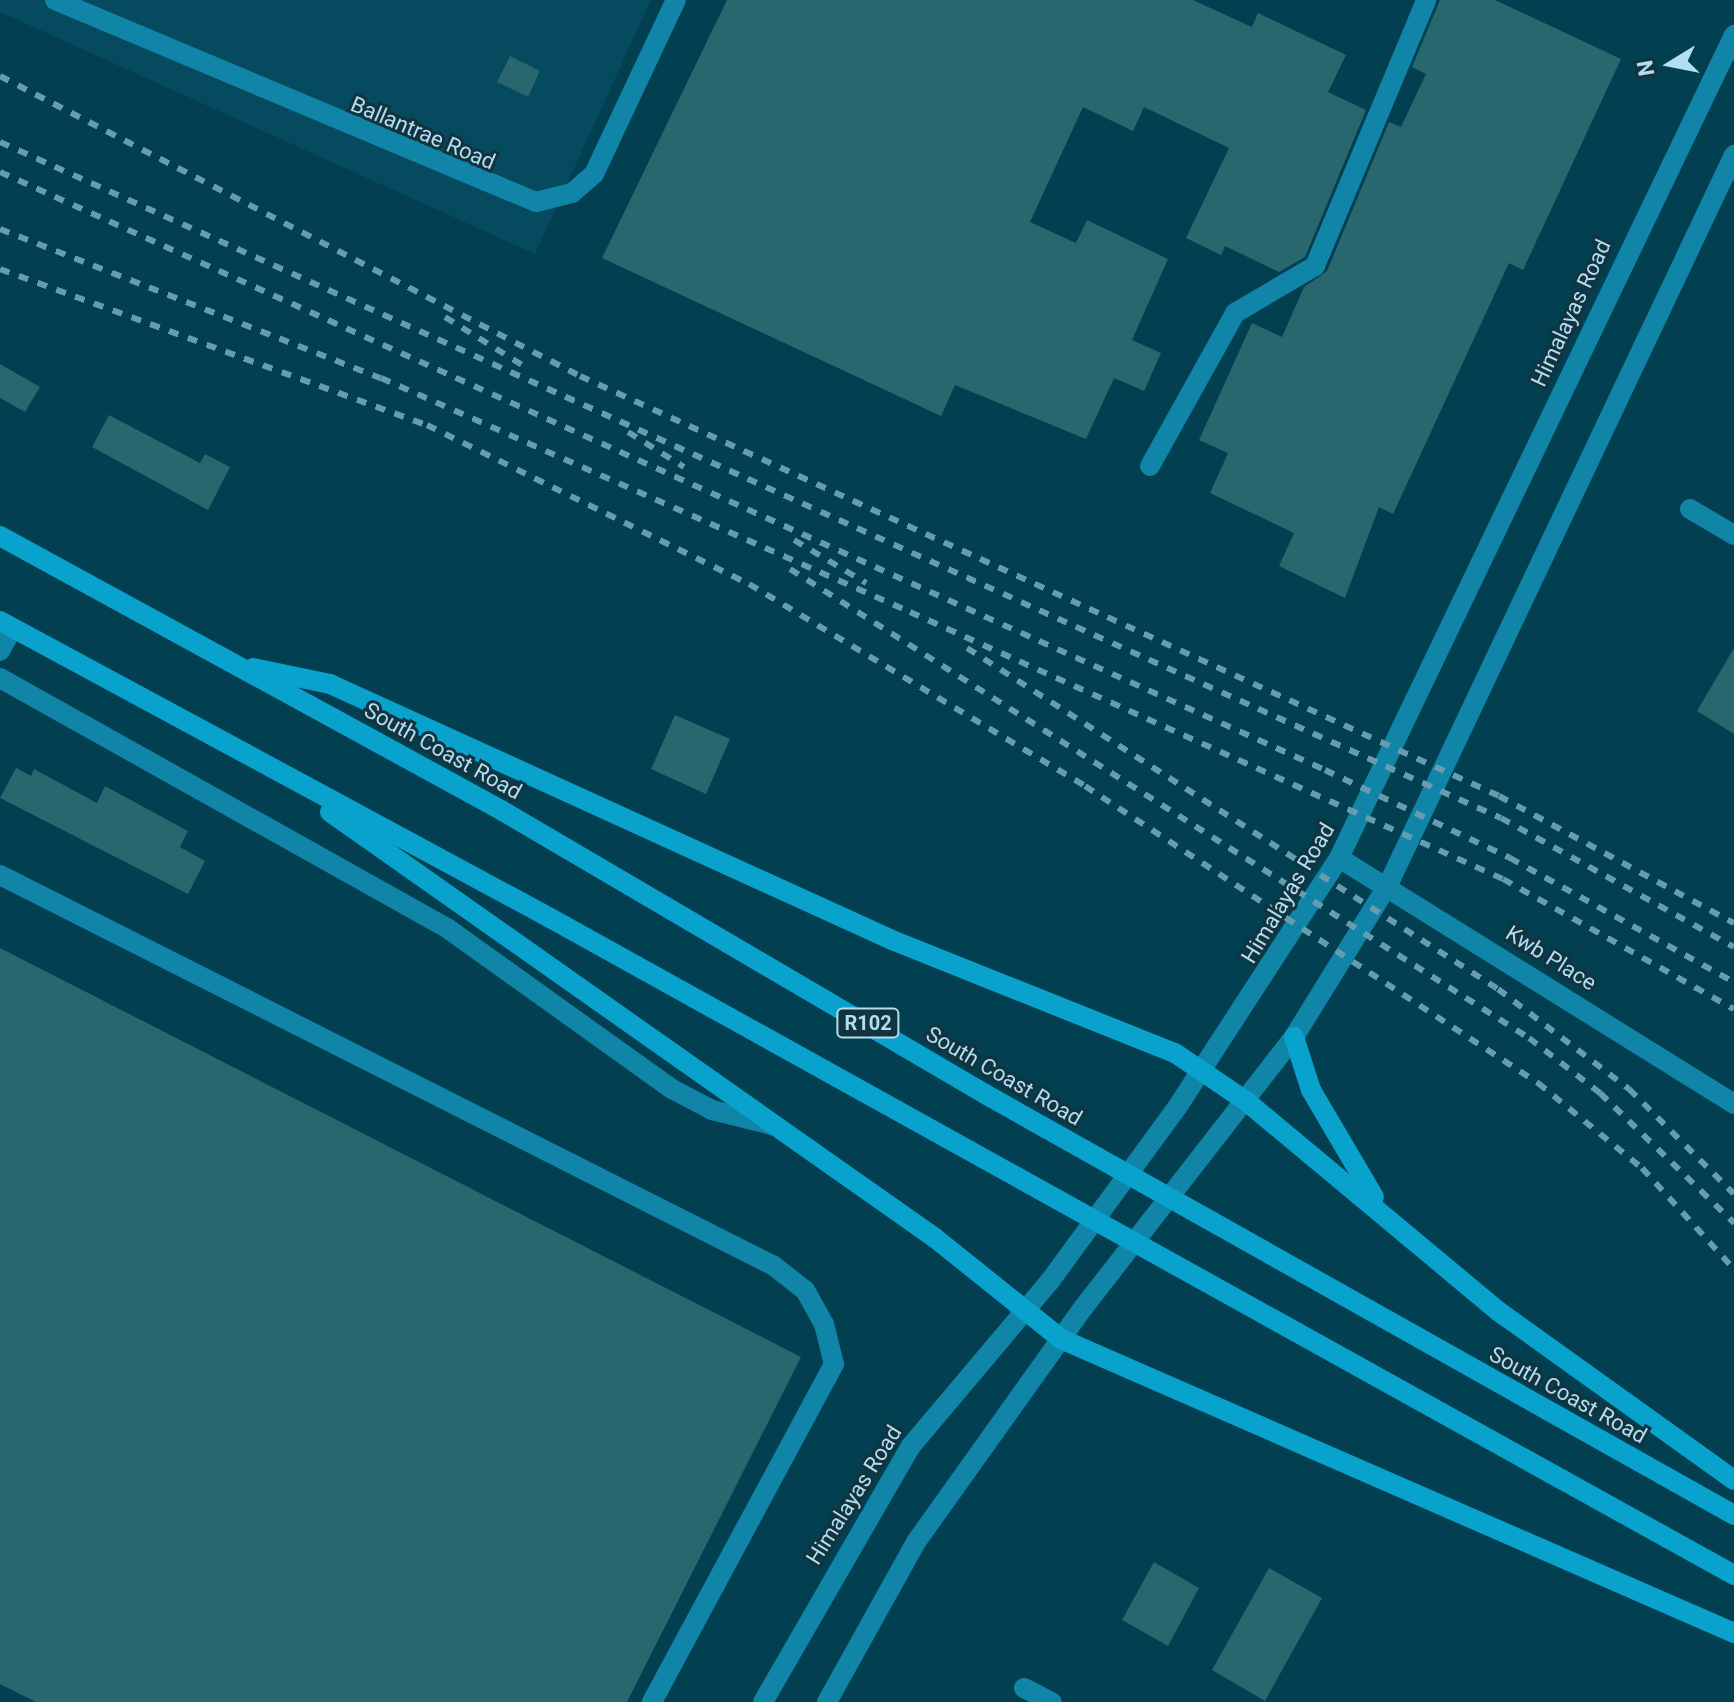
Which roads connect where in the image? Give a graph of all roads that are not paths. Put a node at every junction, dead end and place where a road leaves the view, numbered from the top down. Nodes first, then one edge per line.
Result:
1 (55, 0) edge
2 (676, 0) edge
3 (1426, 0) edge
4 (1734, 35) edge
5 (1734, 155) edge
6 (1150, 466) dead end
7 (1690, 509) dead end
8 (1734, 535) edge
9 (0, 536) edge
10 (6, 625) edge
11 (0, 651) edge
12 (238, 665) junction
13 (0, 678) edge
14 (261, 764) junction
15 (1339, 858) junction
16 (0, 875) edge
17 (1388, 885) junction
18 (1294, 1037) junction
19 (1202, 1068) junction
20 (1246, 1101) junction
21 (1734, 1104) edge
22 (776, 1126) junction
23 (1385, 1214) junction
24 (1023, 1313) junction
25 (1061, 1339) junction
26 (1734, 1480) edge
27 (1734, 1515) edge
28 (1734, 1575) edge
29 (1734, 1633) edge
30 (1024, 1688) dead end
31 (830, 1701) edge
32 (652, 1702) edge
33 (763, 1702) edge
34 (1052, 1702) edge

1 - 2 street, Ballantrae Road
3 - 6 street
4 - 15 street, Himalayas Road
5 - 17 street
7 - 8 street
9 - 12 main road, South Coast Road / R102
10 - 11 street
10 - 14 main road, R102
12 - 19 main road
12 - 27 main road, South Coast Road / R102
13 - 22 street
14 - 22 main road
14 - 28 main road, R102
15 - 17 street, Kwb Place
15 - 19 street, Himalayas Road
16 - 32 street
17 - 18 street
17 - 21 street, Kwb Place
18 - 20 street
18 - 23 main road
19 - 20 main road
19 - 24 street, Himalayas Road
20 - 23 main road
20 - 25 street
22 - 24 main road
23 - 26 main road
24 - 25 main road
24 - 33 street, Himalayas Road
25 - 29 main road
25 - 31 street
30 - 34 street

